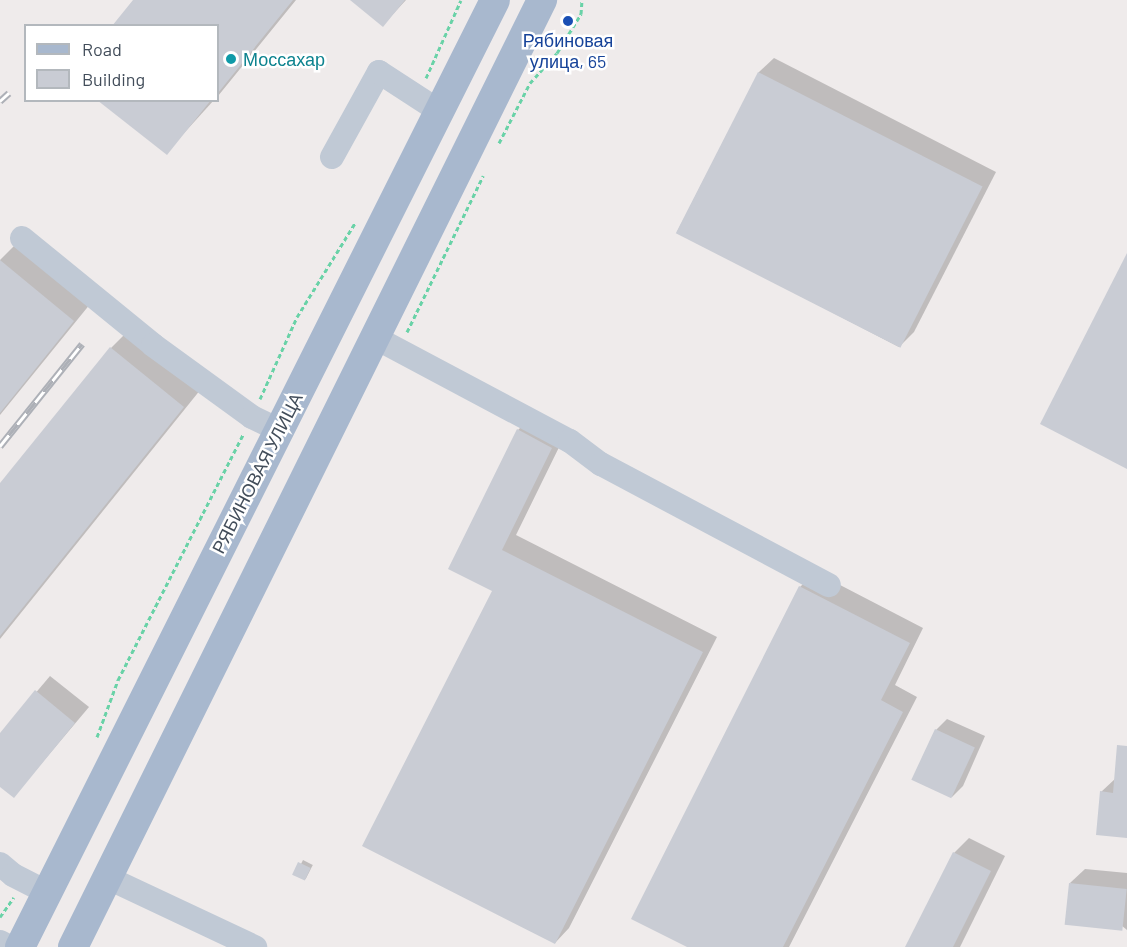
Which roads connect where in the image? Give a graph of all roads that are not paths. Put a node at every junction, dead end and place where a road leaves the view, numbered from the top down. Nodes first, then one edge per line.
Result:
1 (495, 0) edge
2 (542, 0) edge
3 (428, 104) junction
4 (332, 157) dead end
5 (22, 238) dead end
6 (386, 343) junction
7 (279, 430) junction
8 (829, 585) dead end
9 (0, 864) edge
10 (106, 877) junction
11 (36, 887) junction
12 (0, 942) edge
13 (10, 947) edge
14 (20, 947) edge
15 (73, 947) edge
16 (255, 947) edge

1 - 3 main road, РЯБИНОВАЯ УЛИЦА
2 - 6 main road
3 - 4 lane
3 - 7 main road, РЯБИНОВАЯ УЛИЦА
5 - 7 lane
6 - 8 lane
6 - 10 main road
7 - 11 main road, РЯБИНОВАЯ УЛИЦА
9 - 11 lane
10 - 15 main road
10 - 16 lane
11 - 14 main road, РЯБИНОВАЯ УЛИЦА
12 - 13 lane

